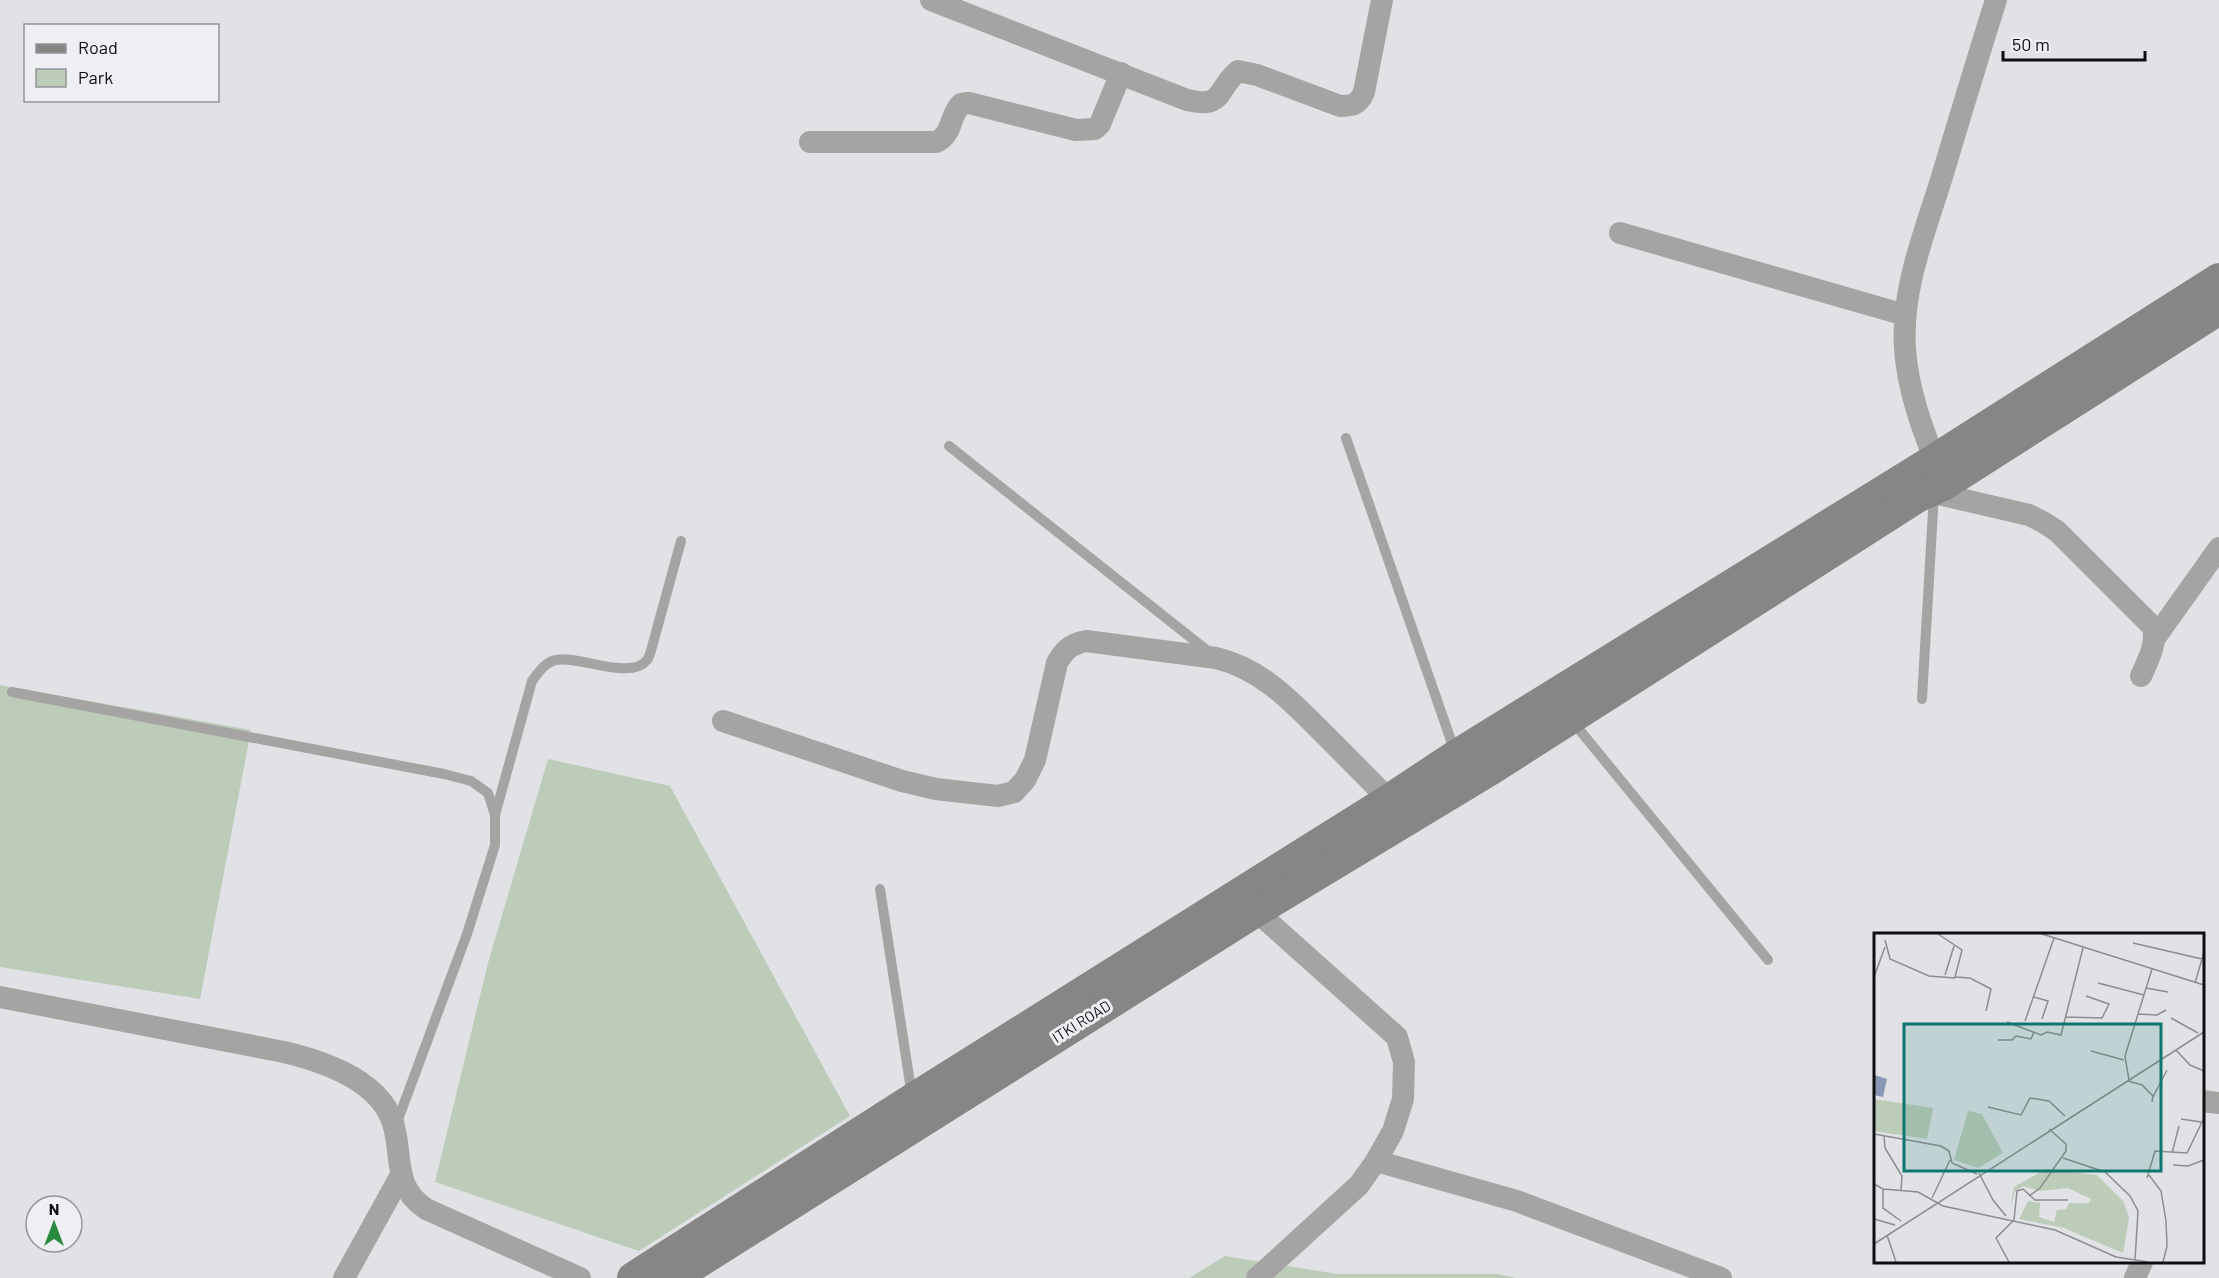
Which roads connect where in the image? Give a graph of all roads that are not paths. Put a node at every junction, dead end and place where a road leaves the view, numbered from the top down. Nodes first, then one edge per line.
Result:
1 (931, 0) edge
2 (1382, 0) edge
3 (1996, 0) edge
4 (1121, 73) junction
5 (810, 142) dead end
6 (1620, 233) dead end
7 (2219, 279) edge
8 (2219, 309) edge
9 (1905, 315) junction
10 (1346, 438) dead end
11 (949, 446) dead end
12 (1932, 484) junction
13 (681, 541) dead end
14 (2219, 549) edge
15 (2156, 639) junction
16 (1216, 658) junction
17 (2141, 676) dead end
18 (12, 692) dead end
19 (1922, 699) dead end
20 (1551, 720) junction
21 (723, 721) dead end
22 (1476, 756) junction
23 (1389, 800) junction
24 (495, 815) junction
25 (880, 889) dead end
26 (1256, 910) junction
27 (1768, 960) dead end
28 (0, 997) edge
29 (913, 1099) junction
30 (2204, 1101) edge
31 (2219, 1103) edge
32 (395, 1129) junction
33 (1376, 1161) junction
34 (401, 1175) junction
35 (2142, 1263) edge
36 (344, 1278) edge
37 (580, 1278) edge
38 (633, 1278) edge
39 (673, 1278) edge
40 (1257, 1278) edge
41 (1722, 1278) edge
42 (2135, 1278) edge

1 - 4 street
2 - 4 street
3 - 9 street
4 - 5 street
6 - 9 street
7 - 12 main road
8 - 12 main road
9 - 12 street
10 - 22 lane
11 - 16 lane
12 - 15 street
12 - 19 lane
12 - 20 main road
12 - 20 main road
13 - 24 lane
14 - 15 street
15 - 17 street
16 - 21 street
16 - 23 street
18 - 24 lane
20 - 22 main road
20 - 27 lane
22 - 23 main road
22 - 26 main road, ITKI ROAD
23 - 29 main road
24 - 32 lane
25 - 29 lane
26 - 33 street
26 - 39 main road, ITKI ROAD
28 - 32 street
29 - 38 main road
30 - 31 street
32 - 34 street
33 - 40 street
33 - 41 street
34 - 36 street
34 - 37 street
35 - 42 street

